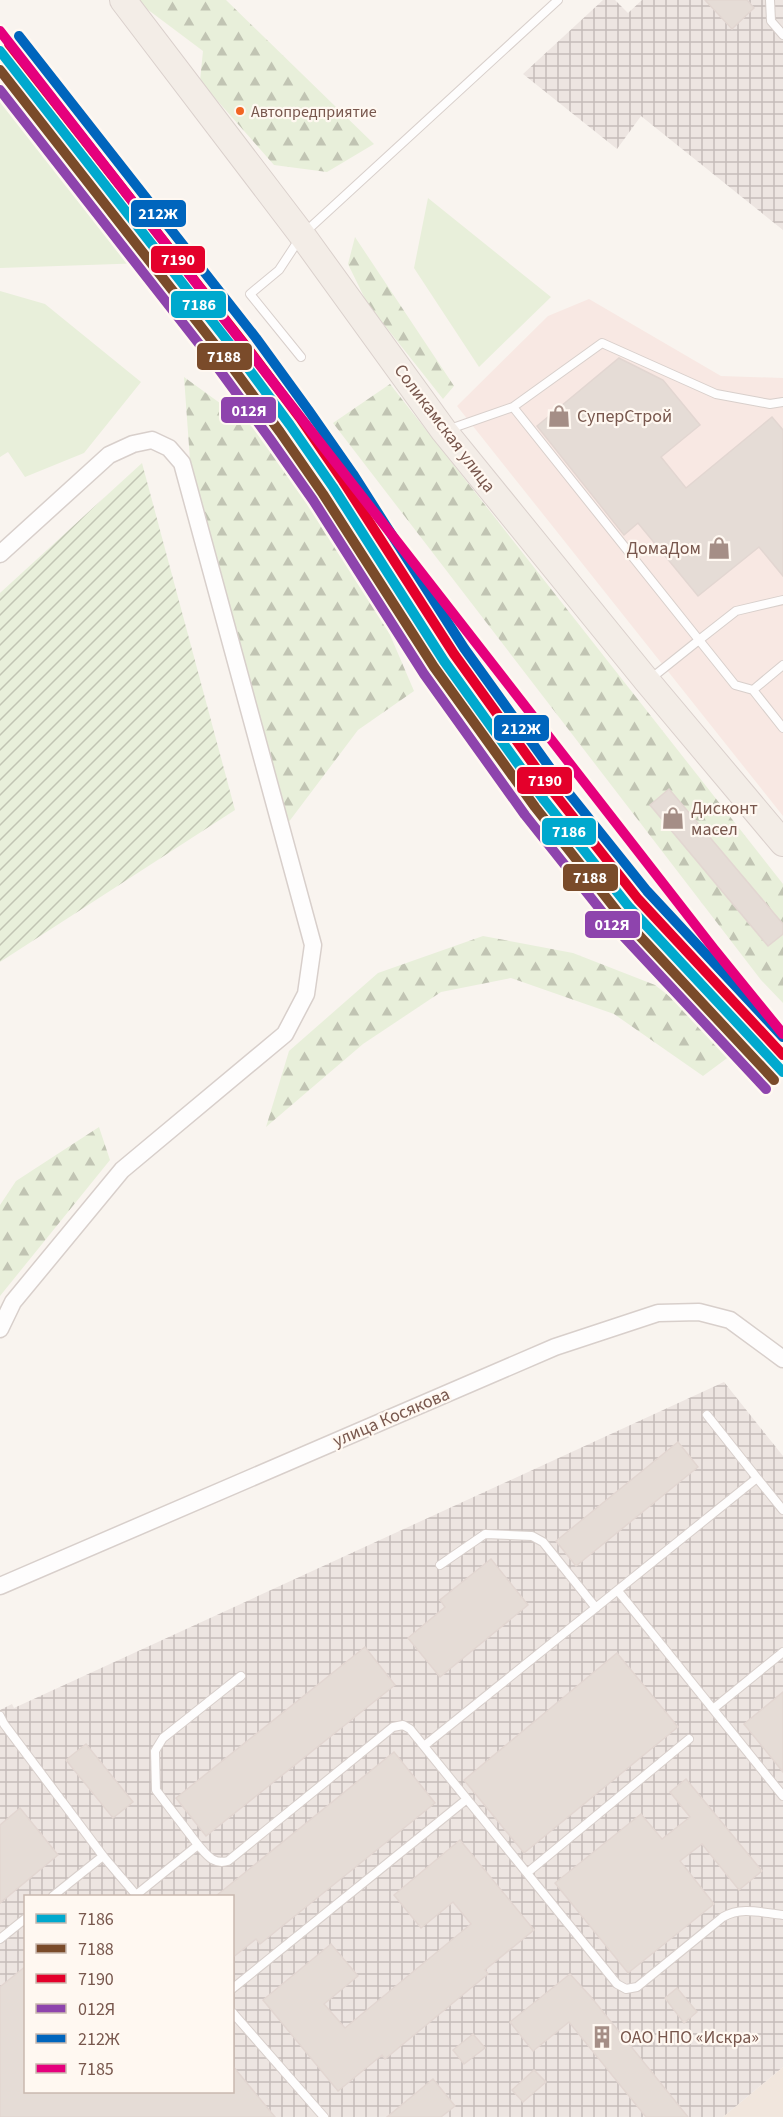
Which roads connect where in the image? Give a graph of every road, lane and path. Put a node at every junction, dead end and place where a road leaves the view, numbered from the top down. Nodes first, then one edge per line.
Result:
1 (123, 0) edge
2 (558, 0) edge
3 (770, 0) edge
4 (783, 35) edge
5 (302, 235) junction
6 (301, 357) dead end
7 (783, 402) edge
8 (513, 407) junction
9 (444, 431) junction
10 (0, 554) edge
11 (783, 591) edge
12 (781, 600) edge
13 (699, 640) junction
14 (783, 665) edge
15 (647, 681) junction
16 (753, 690) junction
17 (783, 728) edge
18 (783, 843) edge
19 (0, 1329) edge
20 (783, 1359) edge
21 (707, 1415) dead end
22 (757, 1478) junction
23 (783, 1510) edge
24 (440, 1565) dead end
25 (0, 1586) edge
26 (618, 1591) junction
27 (596, 1608) junction
28 (783, 1652) edge
29 (241, 1676) dead end
30 (713, 1709) junction
31 (0, 1716) edge
32 (689, 1739) dead end
33 (424, 1746) junction
34 (783, 1796) edge
35 (467, 1800) junction
36 (198, 1845) junction
37 (103, 1856) junction
38 (527, 1873) junction
39 (54, 1895) edge
40 (135, 1895) edge
41 (137, 1895) edge
42 (783, 1915) edge
43 (24, 1920) edge
44 (0, 1939) edge
45 (234, 1987) edge
46 (234, 2014) edge
47 (324, 2117) edge

1 - 5 main road, Соликамская улица
2 - 5 lane
3 - 4 lane
5 - 6 lane
5 - 9 main road, Соликамская улица
7 - 8 lane
8 - 9 lane
8 - 13 lane
9 - 15 main road, Соликамская улица
10 - 19 street
11 - 12 lane
12 - 13 lane
13 - 15 lane
13 - 16 lane
14 - 16 lane
15 - 18 main road, Соликамская улица
16 - 17 lane
20 - 25 street, улица Косякова
21 - 22 lane
22 - 23 lane
22 - 26 lane
24 - 27 lane
26 - 27 lane
26 - 30 lane
27 - 33 lane
28 - 30 lane
29 - 36 lane
30 - 34 lane
31 - 37 lane
32 - 38 lane
33 - 35 lane
33 - 36 lane
35 - 38 lane
35 - 45 lane
36 - 41 lane
37 - 39 lane
37 - 40 lane
38 - 42 lane
43 - 44 lane
46 - 47 lane

